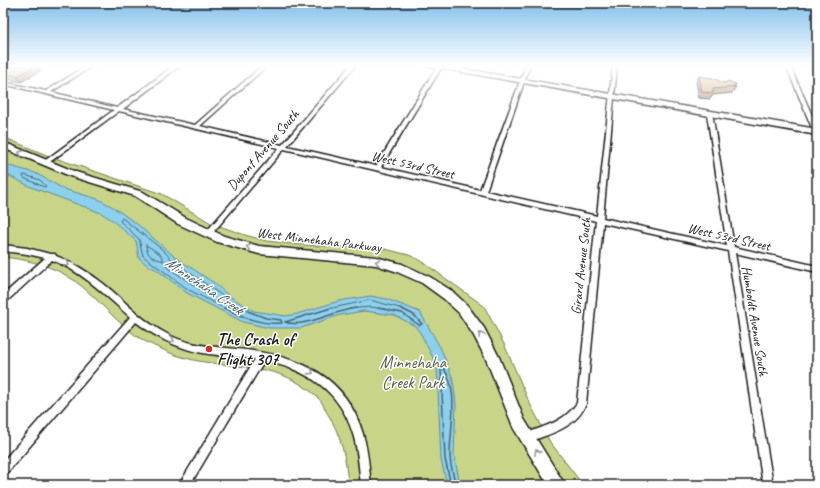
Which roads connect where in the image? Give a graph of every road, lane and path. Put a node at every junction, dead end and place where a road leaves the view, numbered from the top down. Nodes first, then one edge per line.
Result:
1 (24, 88) edge
2 (55, 88) edge
3 (147, 88) edge
4 (240, 88) edge
5 (335, 88) edge
6 (427, 88) edge
7 (520, 88) edge
8 (557, 88) edge
9 (613, 88) edge
10 (798, 88) edge
11 (47, 93) junction
12 (612, 97) junction
13 (118, 109) junction
14 (710, 114) junction
15 (196, 127) junction
16 (817, 132) edge
17 (3, 146) edge
18 (284, 147) junction
19 (45, 163) junction
20 (377, 169) junction
21 (482, 193) junction
22 (599, 219) junction
23 (208, 234) junction
24 (3, 248) edge
25 (730, 249) junction
26 (52, 256) junction
27 (817, 269) edge
28 (3, 300) edge
29 (134, 318) junction
30 (262, 356) junction
31 (528, 437) junction
32 (3, 469) edge
33 (184, 485) edge
34 (366, 485) edge
35 (557, 485) edge
36 (768, 485) edge

1 - 11 street, West 53rd Street
2 - 11 street
3 - 13 street
4 - 15 street
5 - 18 street, Dupont Avenue South
6 - 20 street
7 - 21 street
8 - 12 street
9 - 12 street, Girard Avenue South
10 - 16 street
11 - 13 street, West 53rd Street
12 - 14 street
12 - 22 street, Girard Avenue South
13 - 15 street, West 53rd Street
13 - 19 street
14 - 16 street
14 - 25 street, Humboldt Avenue South
15 - 18 street, West 53rd Street
19 -> 17 street, West Minnehaha Parkway
18 - 20 street, West 53rd Street
18 - 23 street, Dupont Avenue South
19 - 23 street, West Minnehaha Parkway
20 - 21 street, West 53rd Street
21 - 22 street, West 53rd Street
22 - 25 street, West 53rd Street
22 - 31 street, Girard Avenue South
31 -> 23 street, West Minnehaha Parkway
24 - 26 street
25 - 27 street, West 53rd Street
25 - 36 street, Humboldt Avenue South
26 - 28 street
26 -> 29 street
29 -> 30 street
29 - 32 street
30 - 33 street
30 -> 34 street
35 -> 31 street, West Minnehaha Parkway

